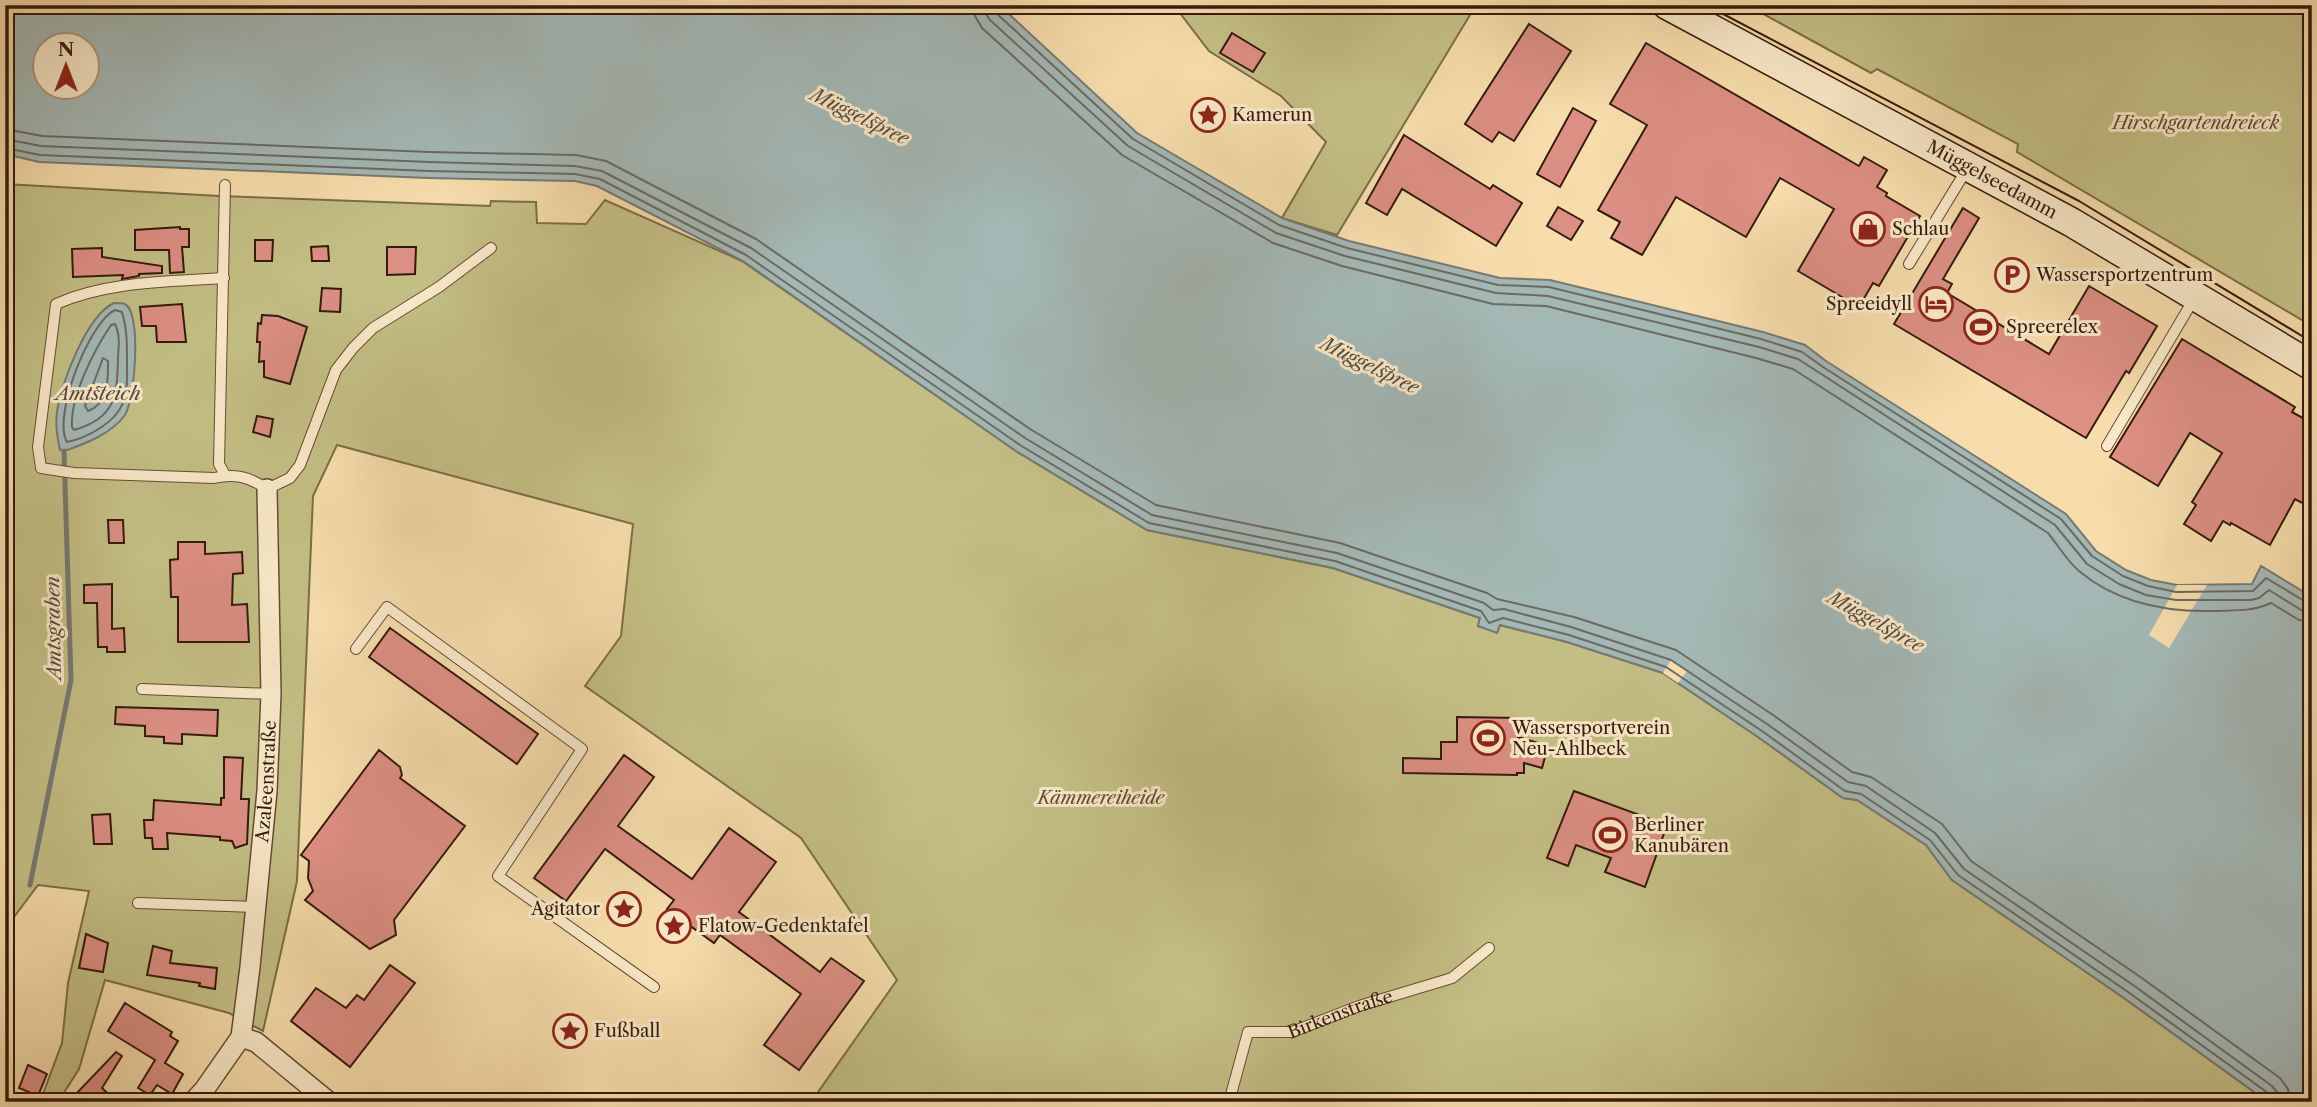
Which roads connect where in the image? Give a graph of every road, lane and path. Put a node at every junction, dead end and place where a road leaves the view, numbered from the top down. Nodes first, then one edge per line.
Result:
1 (1667, 5) edge
2 (1969, 166) junction
3 (225, 185) dead end
4 (491, 248) dead end
5 (1909, 264) dead end
6 (224, 278) junction
7 (2195, 296) junction
8 (2312, 366) edge
9 (2107, 446) dead end
10 (225, 475) junction
11 (267, 489) junction
12 (356, 649) dead end
13 (142, 689) dead end
14 (271, 694) junction
15 (138, 903) dead end
16 (256, 908) junction
17 (1489, 948) dead end
18 (654, 987) dead end
19 (241, 1037) junction
20 (193, 1102) edge
21 (329, 1102) edge
22 (1229, 1102) edge

1 - 2 main road, Müggelseedamm
2 - 5 lane
2 - 7 main road, Müggelseedamm
3 - 6 lane
4 - 11 lane
6 - 10 lane
6 - 10 lane
7 - 8 main road, Müggelseedamm
7 - 9 lane
10 - 11 lane
11 - 14 street, Azaleenstraße
12 - 18 lane
13 - 14 lane
14 - 16 street, Azaleenstraße
15 - 16 lane
16 - 19 street, Azaleenstraße
17 - 22 lane, Birkenstraße
19 - 20 street, Azaleenstraße
19 - 21 street

